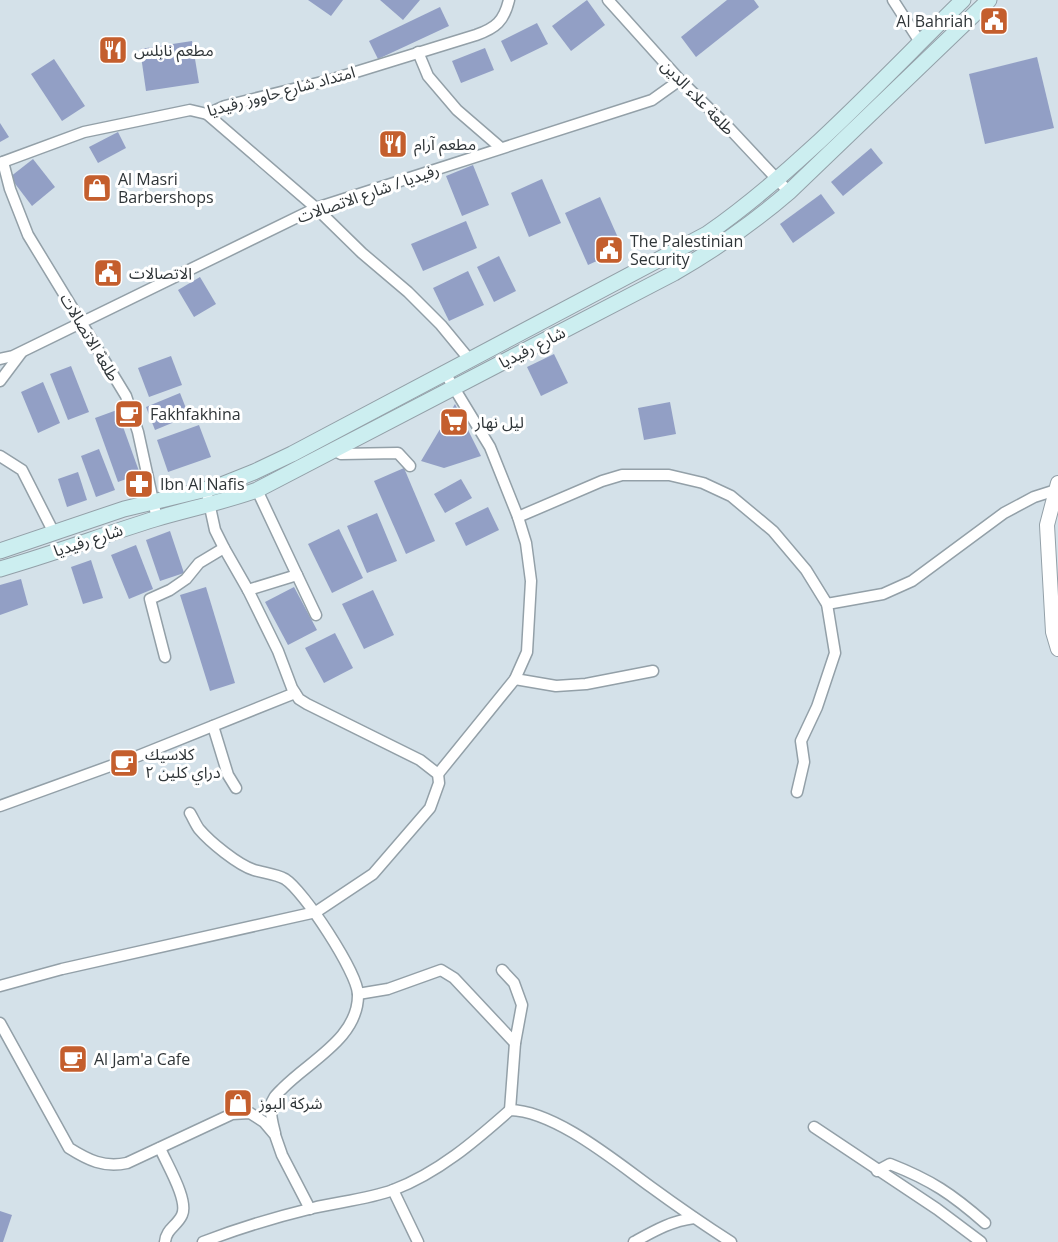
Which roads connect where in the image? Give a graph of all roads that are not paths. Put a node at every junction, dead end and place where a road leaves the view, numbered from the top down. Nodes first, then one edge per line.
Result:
1 (509, 0) edge
2 (608, 0) edge
3 (893, 0) edge
4 (963, 0) edge
5 (989, 0) edge
6 (920, 42) junction
7 (418, 52) junction
8 (680, 80) junction
9 (207, 114) junction
10 (501, 148) junction
11 (1, 162) edge
12 (777, 179) junction
13 (789, 192) junction
14 (316, 208) junction
15 (82, 322) junction
16 (23, 351) junction
17 (0, 358) edge
18 (469, 359) junction
19 (445, 372) junction
20 (0, 381) edge
21 (454, 388) junction
22 (335, 451) junction
23 (0, 456) edge
24 (410, 466) dead end
25 (1057, 486) edge
26 (207, 489) junction
27 (257, 490) junction
28 (153, 501) junction
29 (209, 506) junction
30 (518, 517) junction
31 (157, 519) junction
32 (54, 533) junction
33 (224, 548) junction
34 (0, 551) edge
35 (0, 570) edge
36 (297, 575) junction
37 (248, 590) junction
38 (827, 604) junction
39 (316, 615) dead end
40 (1058, 649) edge
41 (165, 657) dead end
42 (653, 670) dead end
43 (515, 679) junction
44 (295, 693) junction
45 (213, 726) junction
46 (438, 774) junction
47 (236, 788) dead end
48 (797, 792) dead end
49 (0, 806) edge
50 (190, 813) dead end
51 (316, 912) junction
52 (502, 970) dead end
53 (0, 986) edge
54 (358, 994) junction
55 (0, 1023) edge
56 (515, 1043) junction
57 (510, 1110) junction
58 (814, 1127) dead end
59 (275, 1136) junction
60 (160, 1148) junction
61 (877, 1171) junction
62 (393, 1190) junction
63 (310, 1209) junction
64 (694, 1218) junction
65 (985, 1223) dead end
66 (165, 1242) edge
67 (203, 1242) edge
68 (418, 1242) edge
69 (634, 1242) edge
70 (731, 1242) edge
71 (981, 1242) edge

1 - 7 street, امتداد شارع حاووز رفيديا
2 - 8 street, طلعة علاء الدين
3 - 6 street
4 - 6 main road, شارع رفيديا
5 - 13 main road, شارع رفيديا
6 - 12 main road, شارع رفيديا
7 - 9 street, امتداد شارع حاووز رفيديا
7 - 10 street
8 - 10 street, رفيديا / شارع الاتصالات
8 - 12 street, طلعة علاء الدين
9 - 11 street, امتداد شارع حاووز رفيديا
9 - 14 street
10 - 14 street, رفيديا / شارع الاتصالات
11 - 15 street, طلعة الاتصالات
12 - 13 street, طلعة علاء الدين
12 - 18 main road, شارع رفيديا
13 - 21 main road, شارع رفيديا
14 - 15 street, رفيديا / شارع الاتصالات
14 - 18 street
15 - 16 street, رفيديا / شارع الاتصالات
15 - 28 street, طلعة الاتصالات
16 - 17 street, رفيديا / شارع الاتصالات
16 - 20 street
18 - 19 main road, شارع رفيديا
19 - 21 street
19 - 26 main road, شارع رفيديا
21 - 22 main road, شارع رفيديا
21 - 30 street
22 - 24 street
22 - 27 main road, شارع رفيديا
23 - 32 street
25 - 38 street
25 - 40 street
26 - 28 main road, شارع رفيديا
26 - 29 street
27 - 29 main road, شارع رفيديا
27 - 36 street
28 - 31 street, طلعة الاتصالات
28 - 32 main road, شارع رفيديا
29 - 31 main road, شارع رفيديا
29 - 33 street
30 - 38 street
30 - 43 street
31 - 35 main road, شارع رفيديا
32 - 34 main road, شارع رفيديا
33 - 37 street
33 - 41 street
36 - 37 street
36 - 39 street
37 - 44 street
38 - 48 street
42 - 43 street
43 - 46 street
44 - 45 street
44 - 46 street
45 - 47 street
45 - 49 street
46 - 51 street
50 - 51 street
51 - 53 street
51 - 54 street
52 - 56 street
54 - 56 street
54 - 59 street
55 - 60 street
56 - 57 street
57 - 62 street
57 - 64 street
58 - 61 street
59 - 60 street
59 - 63 street
60 - 66 street
61 - 65 street
61 - 71 street
62 - 63 street
62 - 68 street
63 - 67 street
64 - 69 street
64 - 70 street

